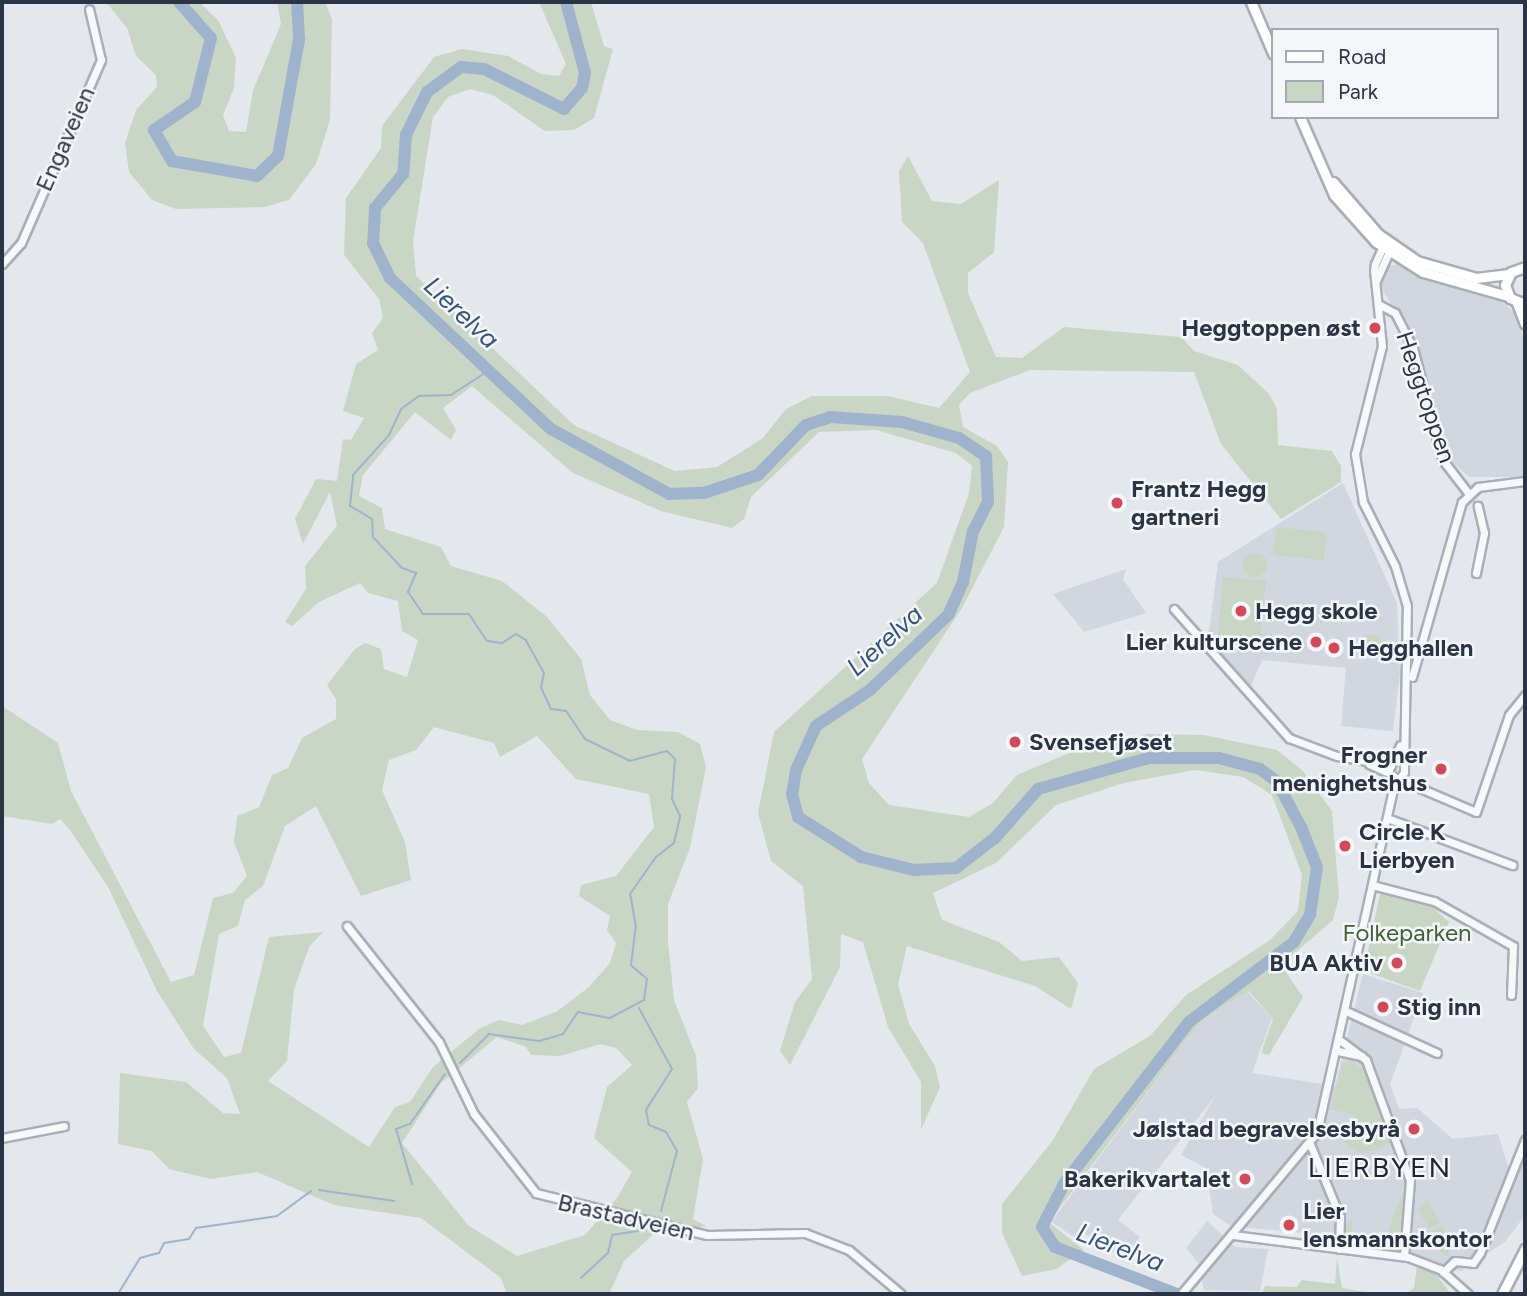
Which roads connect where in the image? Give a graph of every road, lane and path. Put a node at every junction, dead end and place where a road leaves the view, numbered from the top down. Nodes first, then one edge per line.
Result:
1 (1251, 2) edge
2 (89, 9) dead end
3 (1272, 52) edge
4 (1301, 119) edge
5 (1327, 176) junction
6 (1392, 245) junction
7 (1382, 248) junction
8 (1392, 256) junction
9 (2, 264) edge
10 (1525, 267) edge
11 (1509, 274) junction
12 (1376, 281) junction
13 (1508, 296) junction
14 (1521, 303) edge
15 (1380, 305) junction
16 (1525, 324) edge
17 (1523, 481) edge
18 (1469, 494) junction
19 (1478, 506) dead end
20 (1476, 573) dead end
21 (1174, 609) dead end
22 (1410, 681) junction
23 (1525, 695) edge
24 (1396, 771) junction
25 (1387, 818) junction
26 (1512, 864) dead end
27 (1372, 885) junction
28 (347, 926) dead end
29 (1511, 995) dead end
30 (1346, 1011) junction
31 (1340, 1041) junction
32 (1338, 1051) junction
33 (1437, 1053) dead end
34 (1361, 1056) junction
35 (64, 1126) dead end
36 (2, 1138) edge
37 (1525, 1140) edge
38 (1310, 1144) junction
39 (1233, 1235) junction
40 (1339, 1249) junction
41 (1525, 1249) edge
42 (1404, 1256) junction
43 (1443, 1272) junction
44 (1506, 1284) junction
45 (1457, 1285) junction
46 (901, 1294) edge
47 (1181, 1294) edge
48 (1460, 1294) edge
49 (1468, 1294) edge
50 (1492, 1294) edge
51 (1502, 1294) edge

1 - 3 main road
2 - 9 street, Engaveien
4 - 5 main road
5 - 6 main road
5 - 7 main road
6 - 7 street
6 - 8 street
6 - 11 main road
7 - 8 main road
7 - 12 street
8 - 12 street
8 - 13 main road
10 - 11 main road
11 - 13 main road
12 - 15 street
13 - 14 main road
14 - 16 main road
15 - 18 street, Heggtoppen
15 - 22 street
17 - 18 street
18 - 22 street
19 - 20 street
21 - 24 street
22 - 24 street
23 - 24 street
24 - 25 street
25 - 26 street
25 - 27 street
27 - 29 street
27 - 30 street
28 - 46 street, Brastadveien
30 - 31 street
30 - 33 street
31 - 32 street
31 - 34 street
32 - 34 street
32 - 38 street
34 - 42 street
35 - 36 street
37 - 43 street
38 - 39 street
38 - 40 street
39 - 40 street
39 - 47 street
40 - 42 street
41 - 44 main road
42 - 43 street
43 - 45 street
44 - 50 main road
44 - 51 main road
45 - 48 street
45 - 49 street

